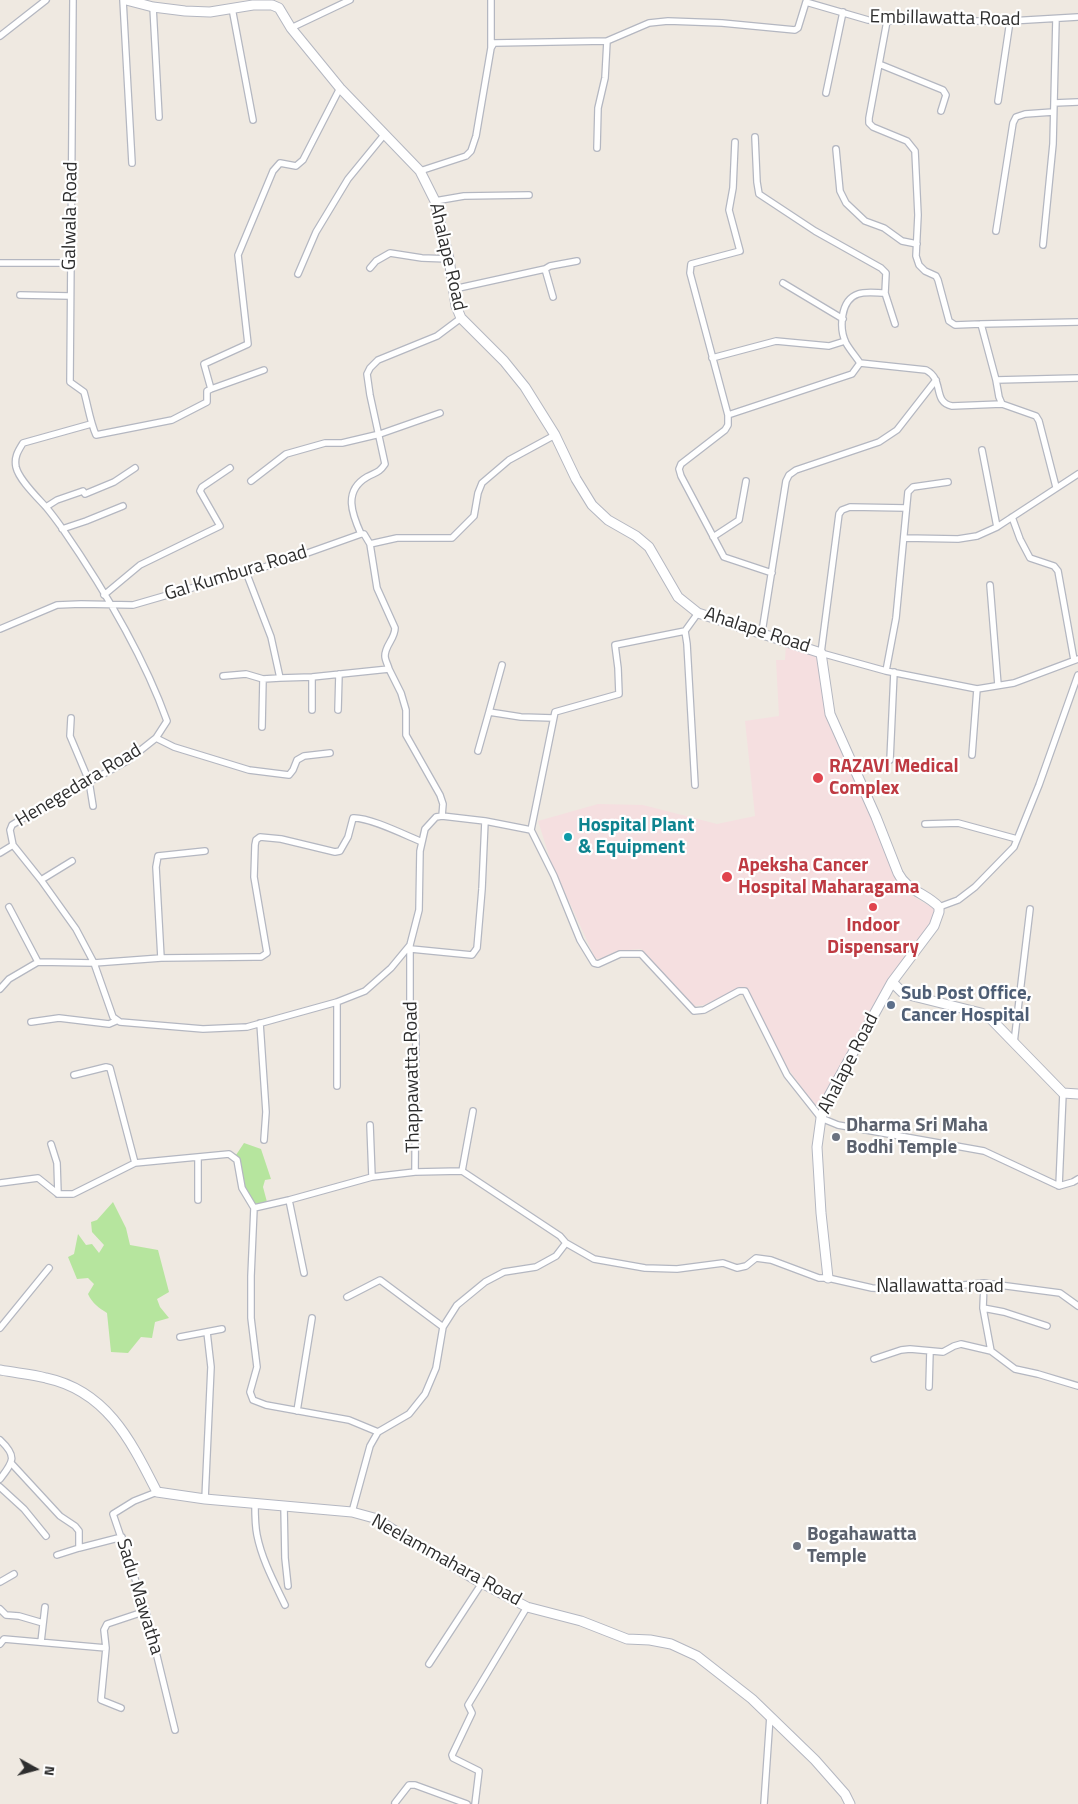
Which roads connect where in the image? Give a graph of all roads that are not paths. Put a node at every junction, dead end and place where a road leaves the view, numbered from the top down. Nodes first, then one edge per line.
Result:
1 (46, 0) edge
2 (73, 0) edge
3 (125, 0) edge
4 (350, 0) edge
5 (491, 0) edge
6 (807, 1) edge
7 (153, 7) junction
8 (232, 8) junction
9 (843, 12) junction
10 (1078, 17) edge
11 (1056, 19) junction
12 (887, 21) junction
13 (1010, 21) junction
14 (292, 28) junction
15 (1, 33) edge
16 (607, 40) junction
17 (491, 48) junction
18 (879, 64) junction
19 (340, 88) junction
20 (826, 93) dead end
21 (998, 101) dead end
22 (1078, 102) edge
23 (1054, 103) junction
24 (941, 112) dead end
25 (1054, 112) junction
26 (159, 117) dead end
27 (253, 120) dead end
28 (384, 135) junction
29 (755, 137) dead end
30 (735, 142) dead end
31 (597, 148) dead end
32 (836, 149) dead end
33 (132, 163) dead end
34 (420, 171) junction
35 (529, 195) dead end
36 (435, 200) junction
37 (996, 231) dead end
38 (917, 244) junction
39 (1042, 245) dead end
40 (448, 259) junction
41 (577, 261) dead end
42 (0, 263) edge
43 (71, 263) junction
44 (370, 268) dead end
45 (545, 269) junction
46 (298, 274) dead end
47 (783, 283) dead end
48 (454, 289) junction
49 (885, 293) junction
50 (20, 296) dead end
51 (70, 296) junction
52 (553, 297) dead end
53 (461, 318) junction
54 (843, 320) junction
55 (1078, 322) edge
56 (894, 324) dead end
57 (981, 324) junction
58 (845, 341) junction
59 (712, 358) junction
60 (860, 363) junction
61 (264, 370) dead end
62 (1078, 378) edge
63 (936, 380) junction
64 (996, 380) junction
65 (211, 389) junction
66 (1002, 404) junction
67 (440, 413) dead end
68 (728, 414) junction
69 (91, 424) junction
70 (380, 434) junction
71 (555, 435) junction
72 (982, 450) dead end
73 (134, 468) dead end
74 (230, 468) dead end
75 (1078, 474) edge
76 (746, 481) dead end
77 (250, 482) dead end
78 (948, 482) dead end
79 (1056, 487) junction
80 (123, 506) dead end
81 (46, 507) junction
82 (906, 508) junction
83 (1012, 517) junction
84 (997, 527) junction
85 (62, 529) junction
86 (361, 534) junction
87 (713, 537) junction
88 (904, 538) junction
89 (370, 544) junction
90 (246, 572) junction
91 (772, 573) junction
92 (990, 585) dead end
93 (104, 596) junction
94 (110, 604) junction
95 (698, 613) junction
96 (0, 629) edge
97 (684, 631) junction
98 (762, 632) junction
99 (821, 653) junction
100 (1076, 660) edge
101 (502, 665) dead end
102 (389, 669) junction
103 (886, 671) junction
104 (894, 672) junction
105 (339, 674) junction
106 (1078, 675) edge
107 (223, 676) dead end
108 (312, 677) junction
109 (263, 678) junction
110 (280, 678) junction
111 (998, 685) junction
112 (977, 689) junction
113 (312, 710) dead end
114 (338, 710) dead end
115 (489, 712) junction
116 (71, 718) dead end
117 (553, 718) junction
118 (262, 727) dead end
119 (156, 738) junction
120 (478, 750) dead end
121 (330, 753) dead end
122 (972, 755) dead end
123 (890, 760) dead end
124 (89, 781) junction
125 (695, 785) dead end
126 (93, 806) dead end
127 (442, 816) junction
128 (485, 821) junction
129 (925, 824) dead end
130 (530, 830) junction
131 (1017, 839) junction
132 (422, 842) junction
133 (12, 845) junction
134 (205, 850) dead end
135 (0, 853) edge
136 (72, 861) dead end
137 (41, 880) junction
138 (939, 907) junction
139 (9, 908) dead end
140 (1030, 909) dead end
141 (410, 947) junction
142 (161, 958) junction
143 (38, 962) junction
144 (94, 962) junction
145 (892, 982) junction
146 (0, 989) edge
147 (337, 1002) junction
148 (116, 1021) junction
149 (31, 1022) dead end
150 (260, 1023) junction
151 (1014, 1043) junction
152 (74, 1074) dead end
153 (337, 1086) dead end
154 (1063, 1093) junction
155 (1078, 1094) edge
156 (473, 1110) dead end
157 (821, 1118) junction
158 (370, 1125) dead end
159 (264, 1140) dead end
160 (52, 1144) dead end
161 (198, 1157) junction
162 (135, 1163) junction
163 (462, 1171) junction
164 (415, 1172) junction
165 (372, 1178) junction
166 (1078, 1179) edge
167 (0, 1183) edge
168 (1059, 1186) junction
169 (58, 1194) junction
170 (198, 1200) dead end
171 (289, 1200) junction
172 (254, 1208) junction
173 (566, 1243) junction
174 (49, 1268) dead end
175 (304, 1273) dead end
176 (828, 1278) junction
177 (984, 1283) junction
178 (347, 1297) dead end
179 (1078, 1306) edge
180 (983, 1308) junction
181 (312, 1318) dead end
182 (1047, 1326) dead end
183 (0, 1328) edge
184 (443, 1328) junction
185 (222, 1329) dead end
186 (208, 1332) junction
187 (180, 1337) dead end
188 (991, 1350) junction
189 (930, 1351) junction
190 (874, 1359) dead end
191 (0, 1370) edge
192 (1078, 1386) edge
193 (929, 1387) dead end
194 (297, 1410) junction
195 (378, 1432) junction
196 (0, 1440) edge
197 (12, 1464) junction
198 (0, 1479) edge
199 (0, 1487) edge
200 (157, 1492) junction
201 (205, 1500) junction
202 (255, 1504) junction
203 (284, 1506) junction
204 (352, 1512) junction
205 (46, 1536) dead end
206 (122, 1537) junction
207 (79, 1548) junction
208 (57, 1556) dead end
209 (14, 1574) dead end
210 (0, 1582) edge
211 (482, 1583) junction
212 (288, 1586) dead end
213 (285, 1605) dead end
214 (45, 1607) dead end
215 (527, 1607) junction
216 (0, 1609) edge
217 (146, 1611) junction
218 (43, 1624) junction
219 (41, 1642) junction
220 (0, 1644) edge
221 (106, 1648) junction
222 (429, 1664) dead end
223 (121, 1708) dead end
224 (770, 1716) junction
225 (175, 1730) dead end
226 (395, 1803) edge
227 (467, 1804) edge
228 (474, 1804) edge
229 (764, 1804) edge
230 (850, 1804) edge

1 - 15 street
2 - 43 street, Galwala Road
3 - 7 street, Ahalape Road
3 - 33 street
4 - 14 street
5 - 17 street
6 - 9 street, Embillawatta Road
6 - 16 street, Embillawatta Road
7 - 8 street, Ahalape Road
7 - 26 street
8 - 14 street, Ahalape Road
8 - 27 street
9 - 12 street, Embillawatta Road
9 - 20 street
10 - 11 street, Embillawatta Road
11 - 13 street, Embillawatta Road
11 - 23 street
12 - 13 street, Embillawatta Road
12 - 18 street
13 - 21 street
14 - 19 street, Ahalape Road
16 - 17 street, Embillawatta Road
16 - 31 street
17 - 34 street
18 - 24 street
18 - 38 street
19 - 28 street, Ahalape Road
19 - 65 street
22 - 23 street
23 - 25 street
25 - 37 street
25 - 39 street
28 - 34 street, Ahalape Road
28 - 46 street
29 - 49 street
30 - 59 street
32 - 38 street
34 - 36 street, Ahalape Road
35 - 36 street
36 - 40 street, Ahalape Road
38 - 57 street
40 - 44 street
40 - 48 street, Ahalape Road
41 - 45 street
42 - 43 street
43 - 51 street, Galwala Road
45 - 48 street
45 - 52 street
47 - 54 street
48 - 53 street, Ahalape Road
49 - 54 street
49 - 56 street
50 - 51 street
51 - 69 street, Galwala Road
53 - 70 street
53 - 71 street, Ahalape Road
54 - 58 street
55 - 57 street
57 - 64 street
58 - 59 street
58 - 60 street
59 - 68 street
60 - 63 street
60 - 68 street
61 - 65 street
62 - 64 street
63 - 66 street
63 - 91 street
64 - 66 street
65 - 69 street
66 - 79 street
67 - 70 street
68 - 87 street
69 - 81 street
70 - 77 street
70 - 86 street
71 - 89 street
71 - 95 street, Ahalape Road
72 - 84 street
73 - 81 street
74 - 93 street
75 - 79 street
76 - 87 street
78 - 82 street
79 - 83 street
80 - 85 street
81 - 85 street
82 - 88 street
82 - 99 street
83 - 84 street
83 - 100 street
84 - 88 street
85 - 93 street
86 - 89 street
86 - 90 street, Gal Kumbura Road
87 - 91 street
88 - 103 street
89 - 102 street
90 - 94 street, Gal Kumbura Road
90 - 110 street
91 - 98 street
92 - 111 street
93 - 94 street
94 - 96 street, Gal Kumbura Road
94 - 119 street, Henegedara Road
95 - 97 street
95 - 98 street, Ahalape Road
97 - 117 street
97 - 125 street
98 - 99 street, Ahalape Road
99 - 103 street
99 - 138 street, Ahalape Road
100 - 111 street
101 - 115 street
102 - 105 street
102 - 127 street
103 - 104 street
104 - 112 street
104 - 123 street
105 - 108 street
105 - 114 street
106 - 131 street
107 - 109 street
108 - 110 street
108 - 113 street
109 - 110 street
109 - 118 street
111 - 112 street
112 - 122 street
115 - 117 street
115 - 120 street
116 - 124 street
117 - 130 street
119 - 121 street
119 - 124 street, Henegedara Road
124 - 126 street
124 - 133 street, Henegedara Road
127 - 128 street
127 - 132 street
128 - 130 street
128 - 141 street
129 - 131 street
130 - 157 street
131 - 138 street
132 - 141 street
132 - 142 street
133 - 135 street
133 - 137 street, Henegedara Road
134 - 142 street
136 - 137 street
137 - 144 street, Henegedara Road
138 - 145 street, Ahalape Road
139 - 143 street
140 - 151 street
141 - 147 street
141 - 164 street, Thappawatta Road
142 - 144 street
143 - 144 street
143 - 146 street
144 - 148 street, Henegedara Road
145 - 151 street
145 - 157 street, Ahalape Road
147 - 150 street
147 - 153 street
148 - 149 street
148 - 150 street
150 - 159 street
151 - 154 street
152 - 162 street
154 - 155 street
154 - 168 street
156 - 163 street
157 - 168 street
157 - 176 street, Ahalape Road
158 - 165 street
160 - 169 street
161 - 162 street
161 - 170 street
161 - 172 street
162 - 169 street
163 - 164 street
163 - 173 street, Nallawatta road
164 - 165 street, Thappawatta Road
165 - 171 street, Thappawatta Road
166 - 168 street
167 - 169 street
171 - 172 street, Thappawatta Road
171 - 175 street
172 - 194 street
173 - 176 street, Nallawatta road
173 - 184 street
174 - 183 street
176 - 177 street, Nallawatta road
177 - 179 street, Nallawatta road
177 - 180 street
178 - 184 street
180 - 182 street
180 - 188 street
181 - 194 street
184 - 195 street
185 - 186 street
186 - 187 street
186 - 201 street
188 - 189 street
188 - 192 street
189 - 190 street
189 - 193 street
191 - 200 street
194 - 195 street
195 - 204 street
196 - 197 street
197 - 198 street
197 - 207 street
199 - 205 street
200 - 201 street, Neelammahara Road
200 - 206 street, Sadu Mawatha
201 - 202 street, Neelammahara Road
202 - 203 street, Neelammahara Road
202 - 213 street
203 - 204 street, Neelammahara Road
203 - 212 street
204 - 211 street, Neelammahara Road
206 - 207 street
206 - 217 street, Sadu Mawatha
207 - 208 street
209 - 210 street
211 - 215 street, Neelammahara Road
211 - 222 street
214 - 218 street
215 - 224 street, Neelammahara Road
215 - 228 street
216 - 218 street
217 - 221 street
217 - 225 street, Sadu Mawatha
218 - 219 street
219 - 220 street
219 - 221 street
221 - 223 street
224 - 229 street
224 - 230 street, Neelammahara Road
226 - 227 street

